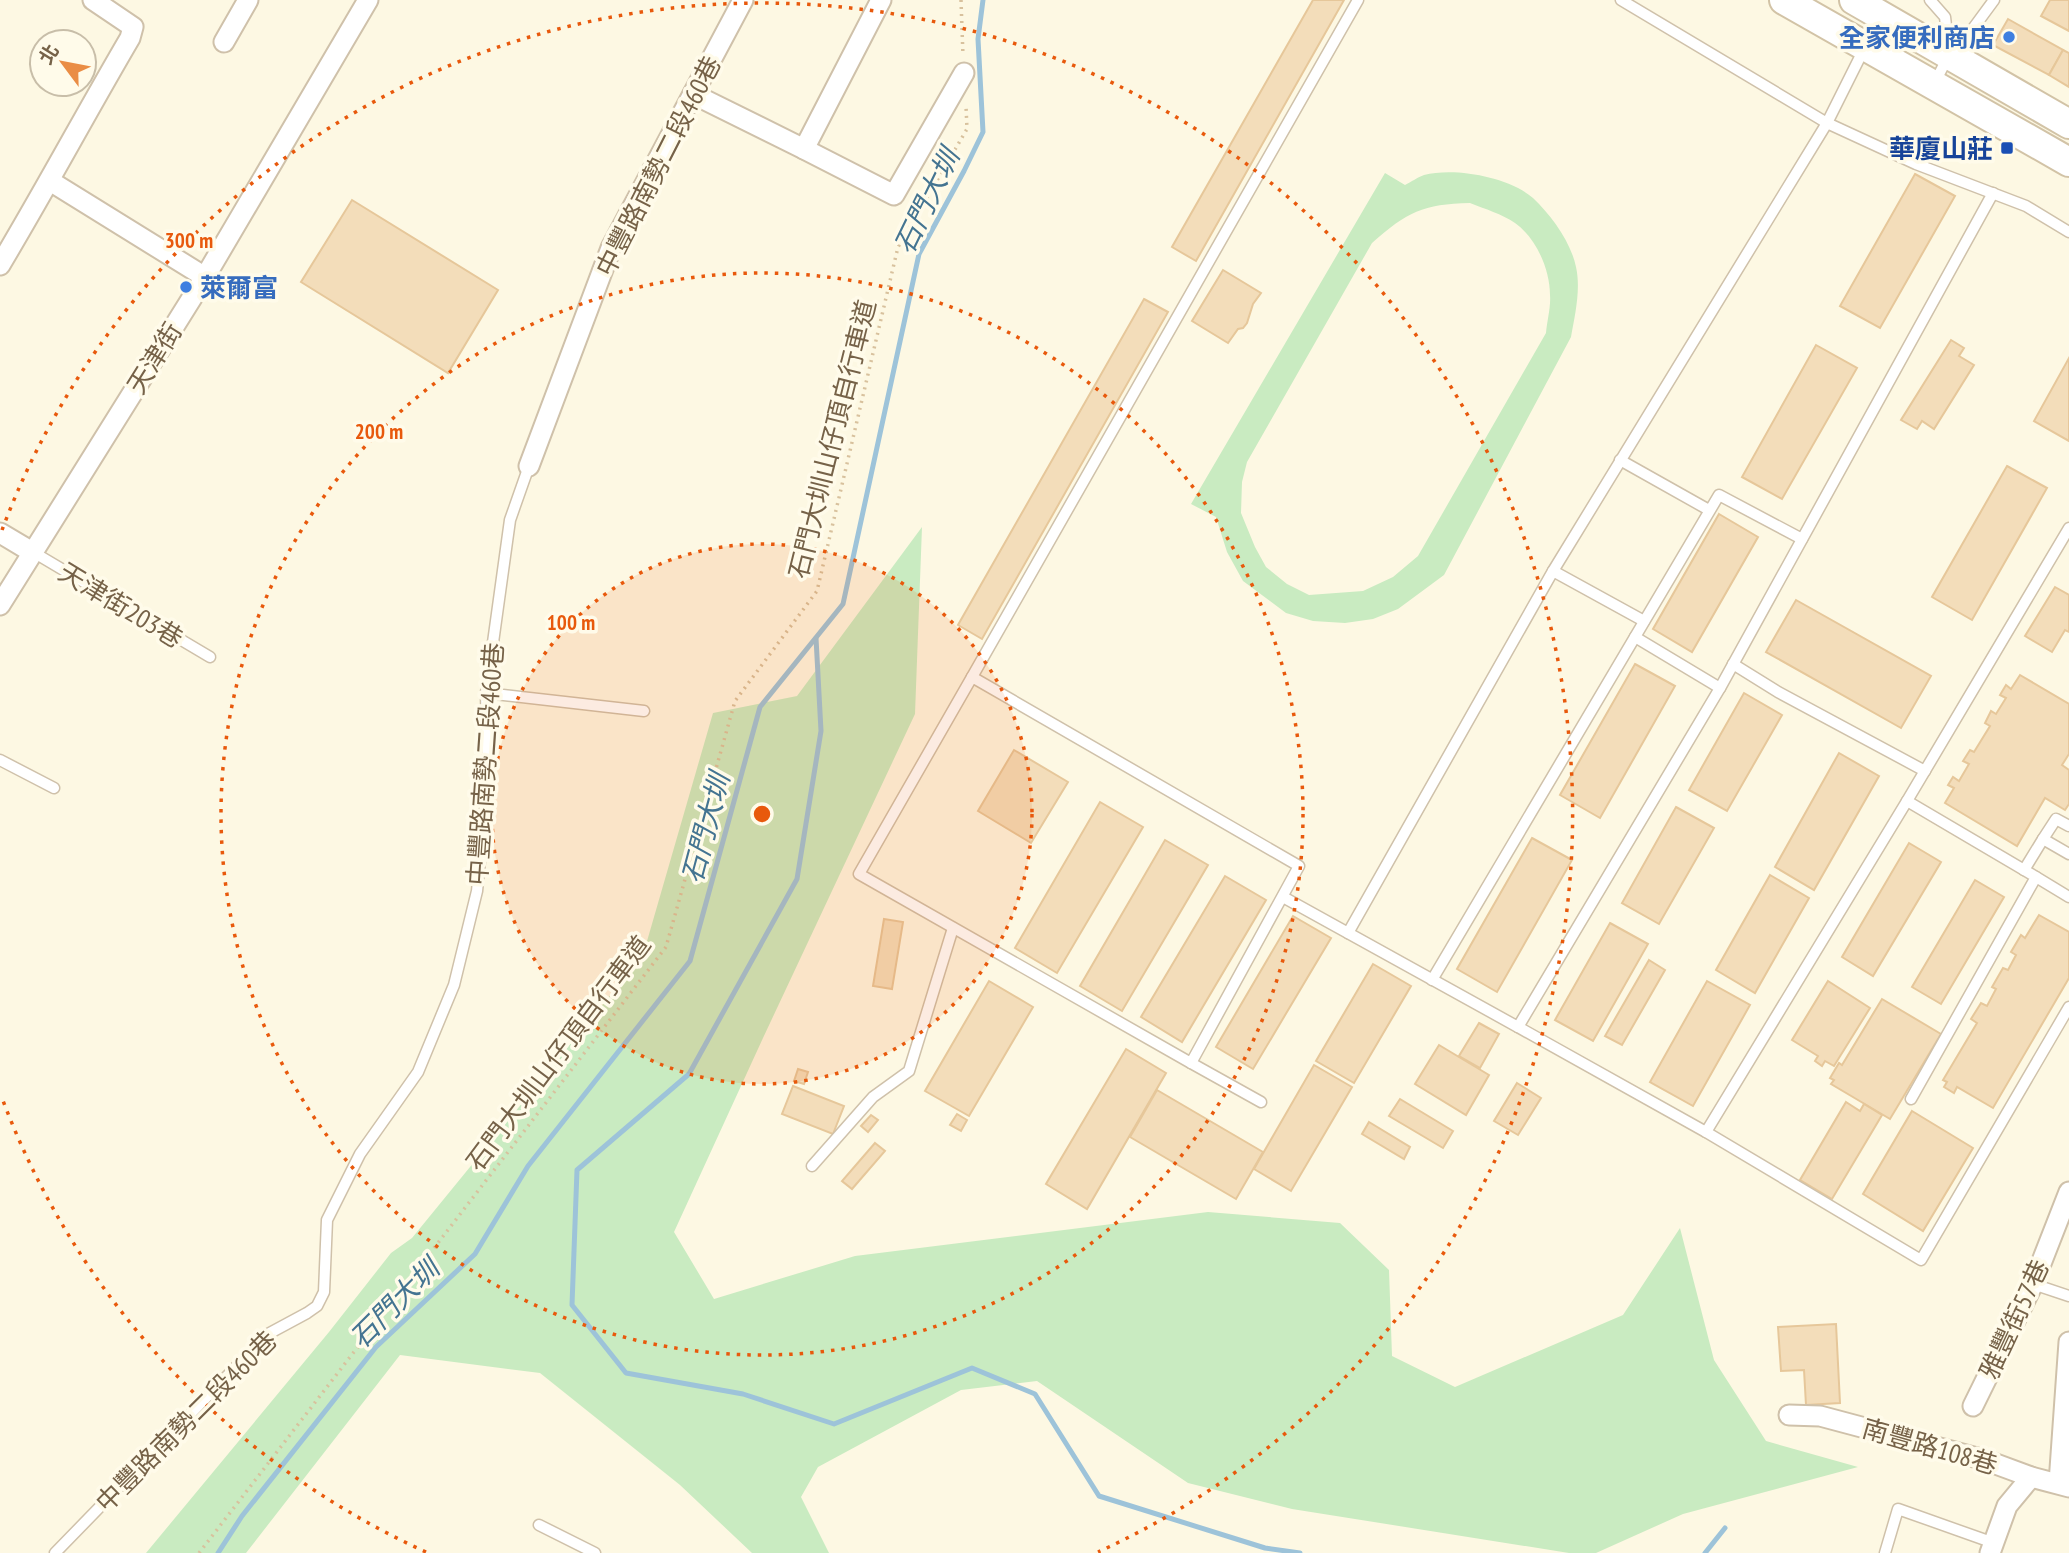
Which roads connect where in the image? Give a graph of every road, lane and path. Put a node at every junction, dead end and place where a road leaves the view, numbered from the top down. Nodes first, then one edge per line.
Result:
1 (93, 0) edge
2 (248, 0) edge
3 (368, 0) edge
4 (743, 0) edge
5 (881, 0) edge
6 (961, 0) edge
7 (1358, 0) edge
8 (1620, 0) edge
9 (1784, 0) edge
10 (1854, 0) edge
11 (1930, 0) edge
12 (1994, 0) edge
13 (224, 42) dead end
14 (1865, 46) junction
15 (1949, 55) junction
16 (964, 73) junction
17 (1934, 85) junction
18 (694, 94) junction
19 (1826, 123) junction
20 (2069, 124) edge
21 (804, 149) junction
22 (2069, 162) edge
23 (50, 181) junction
24 (1993, 193) junction
25 (2069, 232) edge
26 (0, 265) edge
27 (205, 276) junction
28 (1620, 460) junction
29 (529, 466) joint
30 (1710, 510) junction
31 (2069, 528) edge
32 (0, 533) edge
33 (1802, 539) junction
34 (32, 552) junction
35 (1553, 571) junction
36 (0, 605) edge
37 (1644, 621) junction
38 (1635, 637) junction
39 (210, 657) dead end
40 (1733, 664) junction
41 (972, 677) junction
42 (1720, 688) junction
43 (486, 693) junction
44 (644, 712) dead end
45 (0, 760) edge
46 (1925, 771) junction
47 (54, 788) dead end
48 (1907, 801) junction
49 (2069, 826) edge
50 (2043, 839) junction
51 (2069, 854) edge
52 (2024, 870) junction
53 (2036, 877) junction
54 (1283, 897) junction
55 (2069, 897) edge
56 (953, 928) junction
57 (1348, 933) junction
58 (1432, 980) junction
59 (2069, 1007) edge
60 (1518, 1027) junction
61 (1191, 1063) junction
62 (1911, 1099) dead end
63 (1261, 1102) dead end
64 (1706, 1132) junction
65 (812, 1166) dead end
66 (2069, 1192) edge
67 (2033, 1284) junction
68 (2069, 1296) edge
69 (2069, 1342) edge
70 (1973, 1406) dead end
71 (1789, 1415) dead end
72 (2031, 1476) junction
73 (2064, 1485) edge
74 (539, 1525) dead end
75 (1992, 1548) edge
76 (55, 1553) edge
77 (199, 1553) edge
78 (595, 1553) edge
79 (1885, 1553) edge

1 - 23 street
2 - 13 street
3 - 27 street, 天津街
4 - 18 street, 中豐路南勢二段460巷
5 - 21 street
6 - 16 path, 石門大圳山仔頂自行車道
7 - 41 lane
8 - 19 lane
9 - 14 main road
10 - 15 main road
11 - 15 lane
12 - 15 lane
14 - 17 main road
14 - 19 lane
15 - 17 lane
15 - 20 main road
16 - 21 street
16 - 77 path, 石門大圳山仔頂自行車道
17 - 22 main road
18 - 21 street
18 - 29 street, 中豐路南勢二段460巷
19 - 24 lane
19 - 28 lane
23 - 26 street
23 - 27 street
24 - 25 lane
24 - 33 lane
27 - 34 street, 天津街
28 - 30 lane
28 - 35 lane
29 - 43 lane, 中豐路南勢二段460巷
30 - 33 lane
30 - 37 lane
31 - 46 lane
32 - 34 street
33 - 40 lane
34 - 36 street, 天津街
34 - 39 lane, 天津街203巷
35 - 37 lane
35 - 57 lane
37 - 38 lane
38 - 42 lane
38 - 58 lane
40 - 42 lane
40 - 46 lane
41 - 54 lane
41 - 56 lane
42 - 60 lane
43 - 44 lane
43 - 76 lane, 中豐路南勢二段460巷
45 - 47 lane
46 - 48 lane
48 - 52 lane
48 - 64 lane
49 - 50 lane
50 - 51 lane
50 - 52 lane
52 - 53 lane
53 - 55 lane
53 - 62 lane
54 - 57 lane
54 - 61 lane
56 - 61 lane
56 - 65 lane
57 - 58 lane
58 - 60 lane
59 - 64 lane
60 - 64 lane
61 - 63 lane
66 - 67 street, 雅豐街57巷
67 - 68 lane
67 - 70 street, 雅豐街57巷
69 - 73 street
71 - 72 street, 南豐路108巷
72 - 73 street, 南豐路108巷
72 - 75 street
74 - 78 lane
75 - 79 lane

